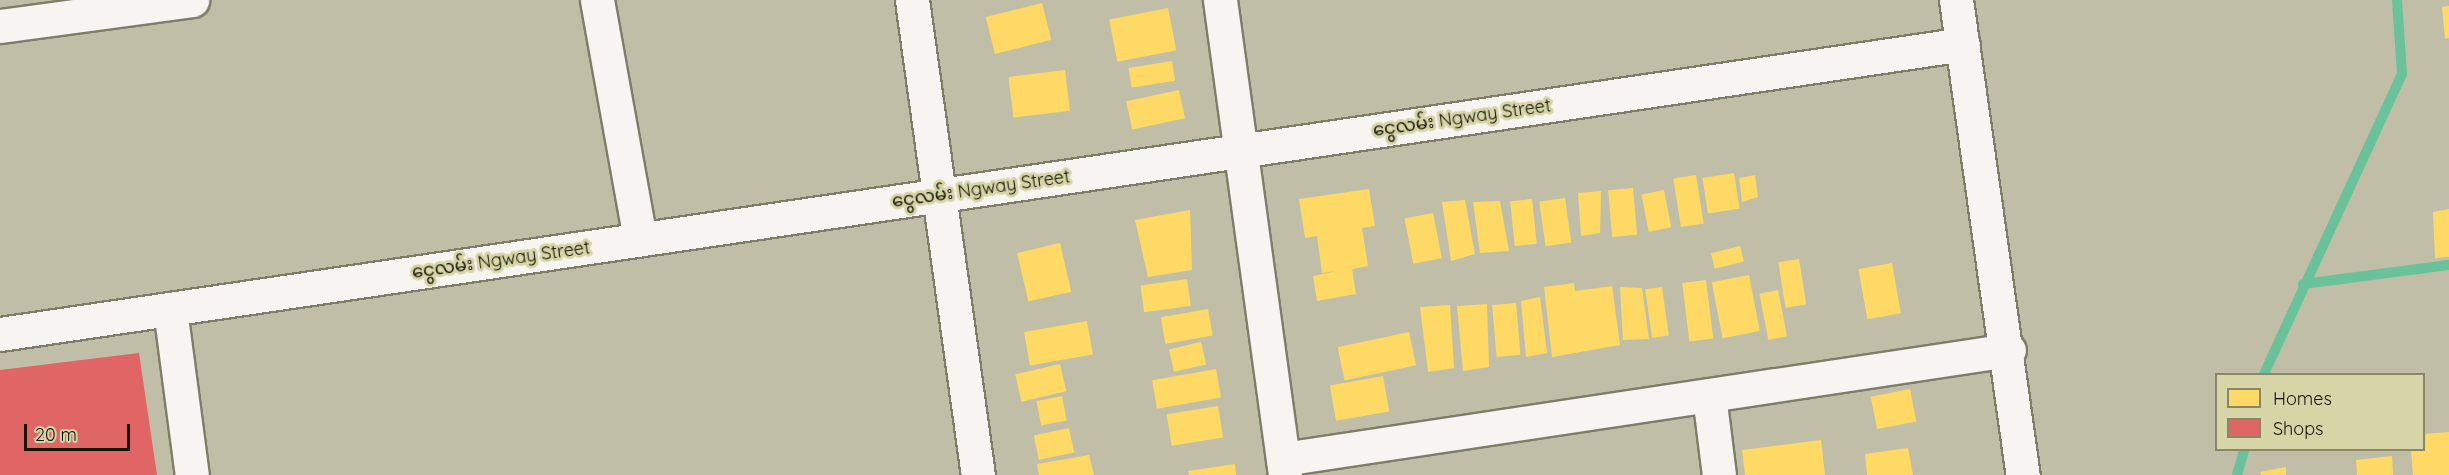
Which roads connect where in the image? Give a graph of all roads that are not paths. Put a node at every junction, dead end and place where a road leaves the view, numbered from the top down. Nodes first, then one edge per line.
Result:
1 (189, 0) edge
2 (597, 0) edge
3 (912, 0) edge
4 (1220, 0) edge
5 (1956, 0) edge
6 (0, 26) edge
7 (1963, 44) junction
8 (1240, 150) junction
9 (939, 195) junction
10 (640, 239) junction
11 (170, 309) junction
12 (0, 334) edge
13 (2009, 350) junction
14 (1710, 395) junction
15 (1284, 467) edge
16 (192, 475) edge
17 (978, 475) edge
18 (1719, 475) edge
19 (2023, 475) edge

1 - 6 street
2 - 10 street
3 - 9 street
4 - 8 street
5 - 7 street
7 - 8 street, ငွေလမ်း Ngway Street
7 - 13 street
8 - 9 street, ငွေလမ်း Ngway Street
8 - 15 street
9 - 10 street, ငွေလမ်း Ngway Street
9 - 17 street
10 - 11 street, ငွေလမ်း Ngway Street
11 - 12 street, ငွေလမ်း Ngway Street
11 - 16 street
13 - 14 street
13 - 19 street
14 - 15 street
14 - 18 street

